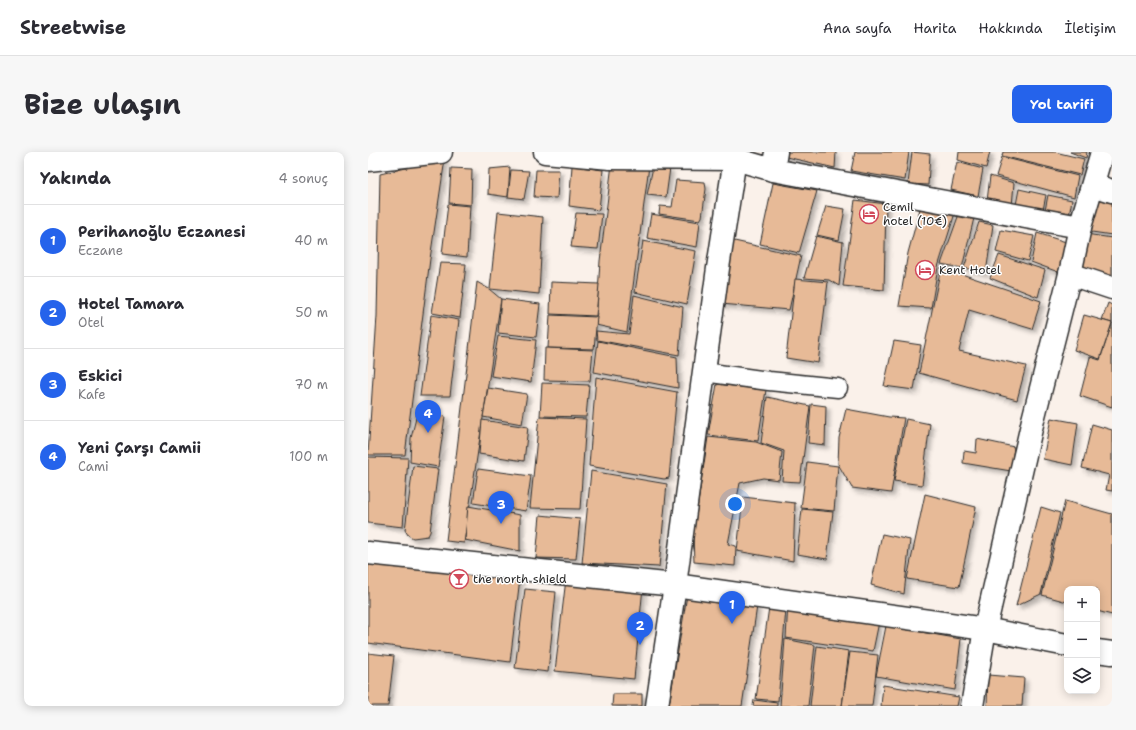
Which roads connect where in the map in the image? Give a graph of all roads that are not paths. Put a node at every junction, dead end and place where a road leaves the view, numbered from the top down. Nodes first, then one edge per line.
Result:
1 (434, 152) edge
2 (545, 152) edge
3 (1102, 152) edge
4 (610, 155) edge
5 (735, 156) edge
6 (368, 160) edge
7 (774, 161) edge
8 (1102, 188) edge
9 (1080, 227) junction
10 (1070, 274) junction
11 (1112, 288) edge
12 (704, 372) junction
13 (838, 388) dead end
14 (368, 553) edge
15 (675, 585) junction
16 (985, 629) junction
17 (1064, 644) edge
18 (1100, 651) edge
19 (1112, 653) edge
20 (657, 706) edge
21 (972, 706) edge

1 - 6 street
2 - 4 street
3 - 8 street
4 - 5 street
5 - 7 street
5 - 12 street
7 - 9 street
8 - 9 street
9 - 10 street
10 - 11 street
10 - 16 street
12 - 13 street
12 - 15 street
14 - 15 street
15 - 16 street
15 - 20 street
16 - 17 street
16 - 21 street
18 - 19 street

